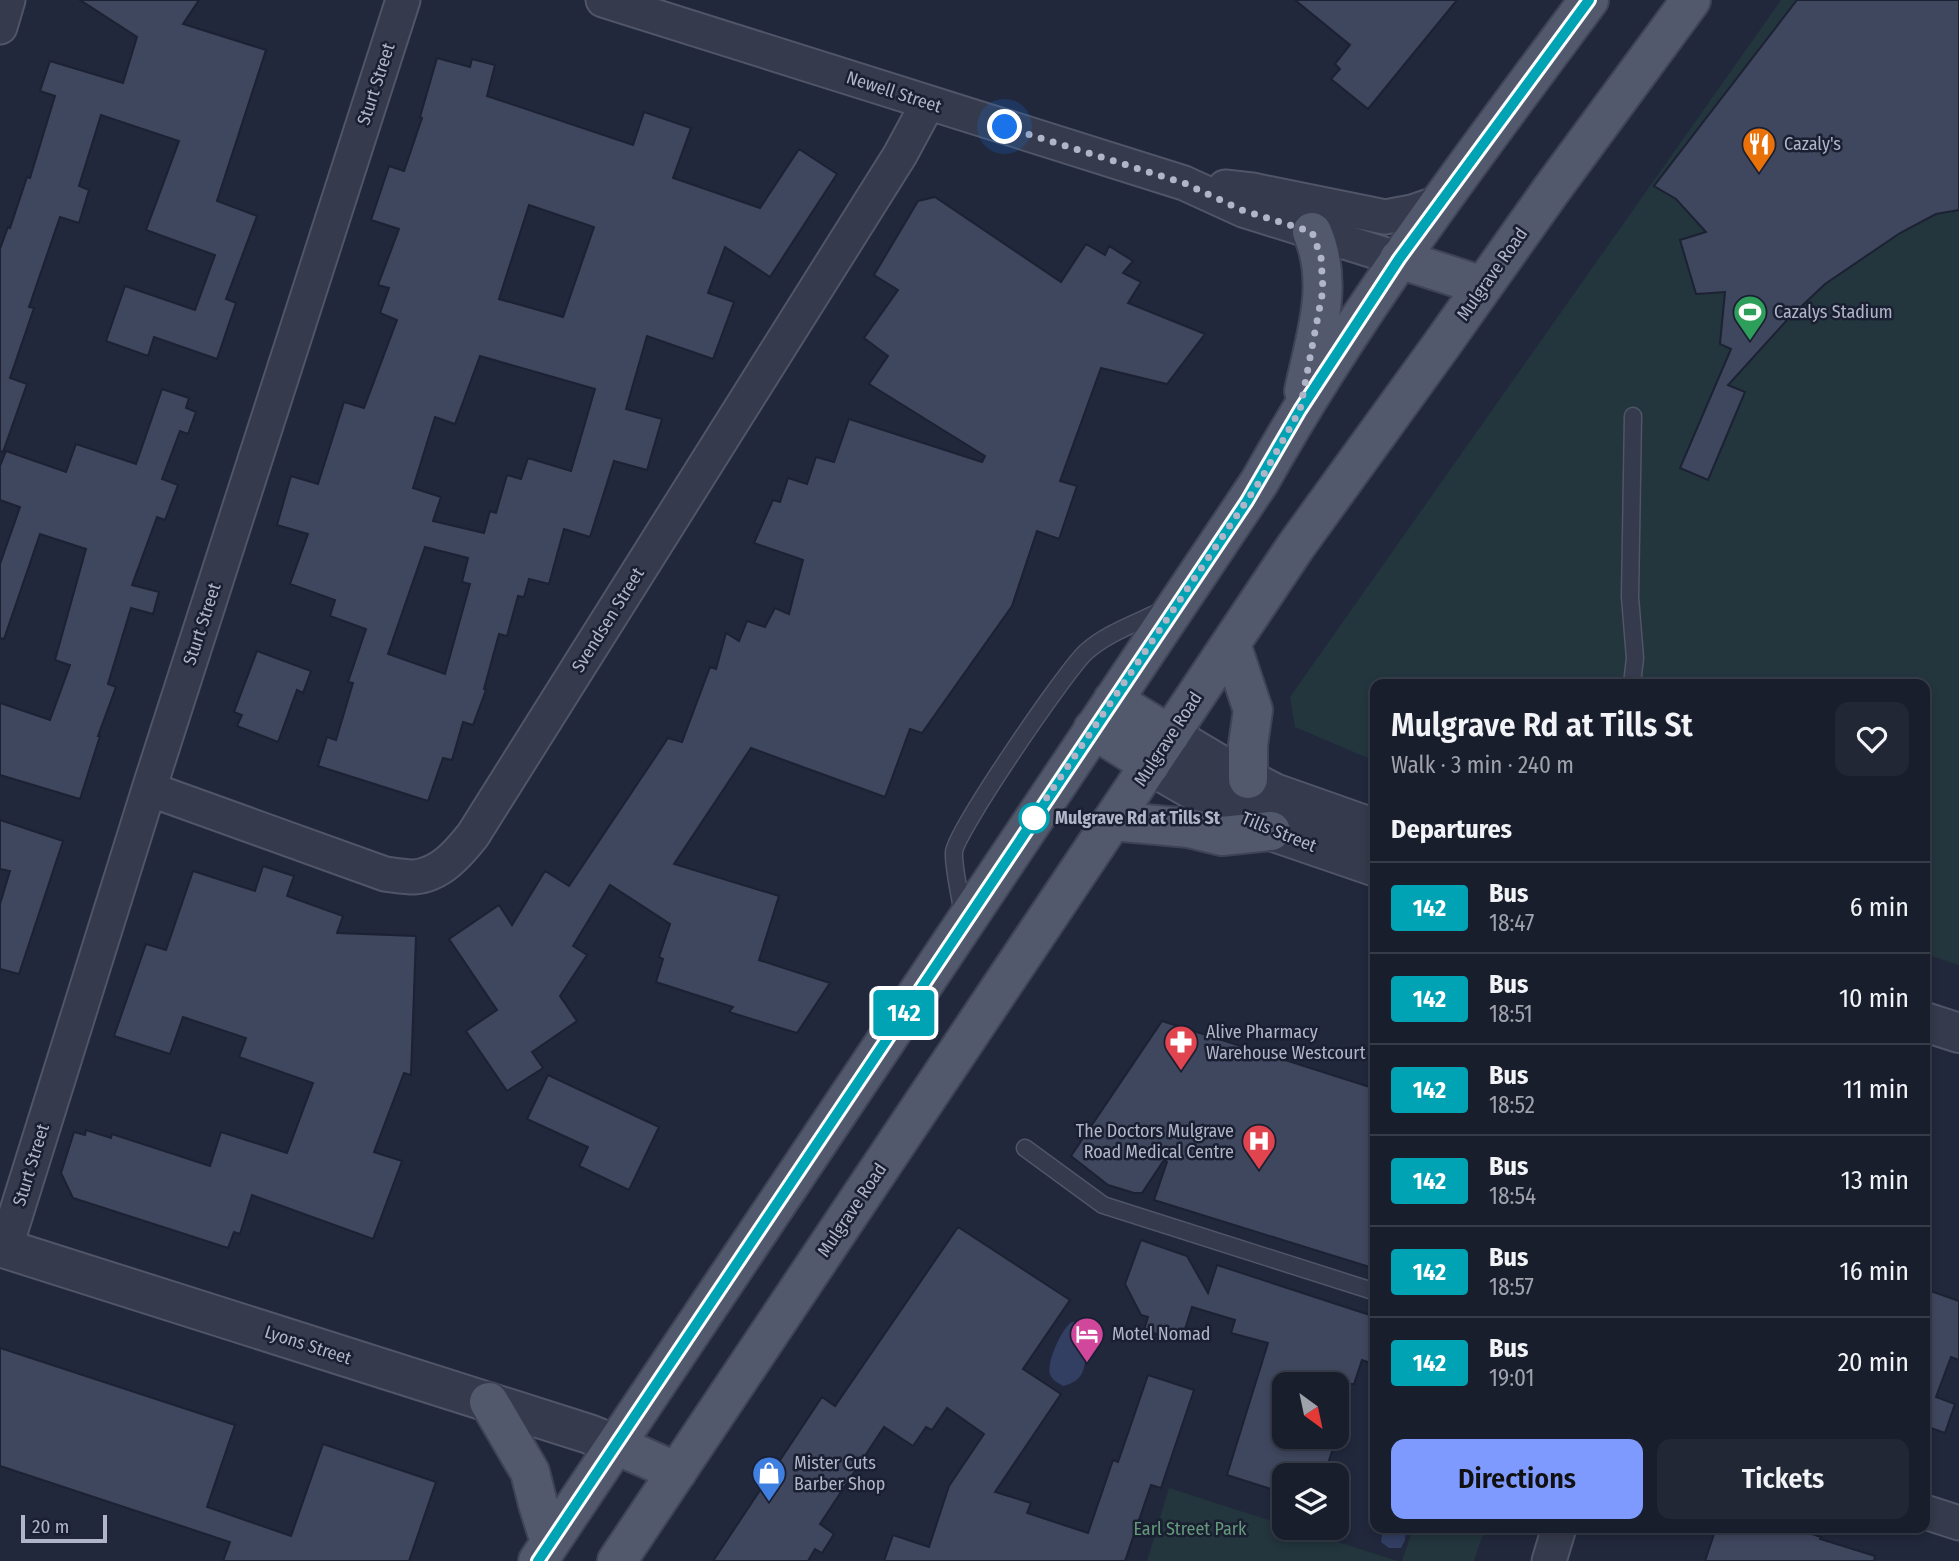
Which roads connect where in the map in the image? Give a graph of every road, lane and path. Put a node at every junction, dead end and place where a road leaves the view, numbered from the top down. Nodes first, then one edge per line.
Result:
1 (8, 0) edge
2 (403, 0) edge
3 (603, 0) edge
4 (1589, 0) edge
5 (1691, 0) edge
6 (0, 27) edge
7 (928, 103) junction
8 (1184, 183) junction
9 (1441, 202) junction
10 (1312, 232) junction
11 (1399, 259) junction
12 (1483, 286) junction
13 (1300, 410) junction
14 (1633, 416) dead end
15 (1179, 602) junction
16 (1231, 644) junction
17 (1633, 679) edge
18 (1103, 714) junction
19 (1160, 750) junction
20 (1248, 779) junction
21 (149, 789) junction
22 (1113, 821) junction
23 (1370, 828) edge
24 (1271, 831) junction
25 (1370, 865) edge
26 (964, 921) junction
27 (1930, 1024) edge
28 (1959, 1033) edge
29 (1026, 1148) dead end
30 (2, 1248) edge
31 (1370, 1290) edge
32 (489, 1402) junction
33 (616, 1445) junction
34 (677, 1472) junction
35 (1930, 1514) edge
36 (1959, 1523) edge
37 (1557, 1533) edge
38 (544, 1552) edge
39 (617, 1561) edge
40 (1549, 1561) edge

1 - 6 street
2 - 21 street, Sturt Street
3 - 7 street, Newell Street
4 - 9 main road
5 - 12 main road, Mulgrave Road
7 - 8 street, Newell Street
7 - 21 street, Svendsen Street
8 - 9 street, Newell Street
8 - 10 street, Newell Street
9 - 11 main road
10 - 11 street, Newell Street
10 - 13 main road
11 - 12 main road
11 - 13 main road
12 - 16 main road, Mulgrave Road
13 - 15 main road
14 - 17 lane
15 - 18 main road
15 - 26 lane
16 - 19 main road, Mulgrave Road
16 - 20 main road
18 - 19 main road
18 - 26 main road
19 - 20 street, Tills Street
19 - 22 main road, Mulgrave Road
19 - 24 street, Tills Street
20 - 23 street, Tills Street
21 - 30 street, Sturt Street
22 - 24 main road
22 - 34 main road, Mulgrave Road
24 - 25 street, Tills Street
26 - 33 main road
27 - 28 street
29 - 31 lane
30 - 32 street, Lyons Street
32 - 33 street, Lyons Street
32 - 38 main road
33 - 34 main road
33 - 38 main road
34 - 39 main road, Mulgrave Road
35 - 36 street
37 - 40 street

